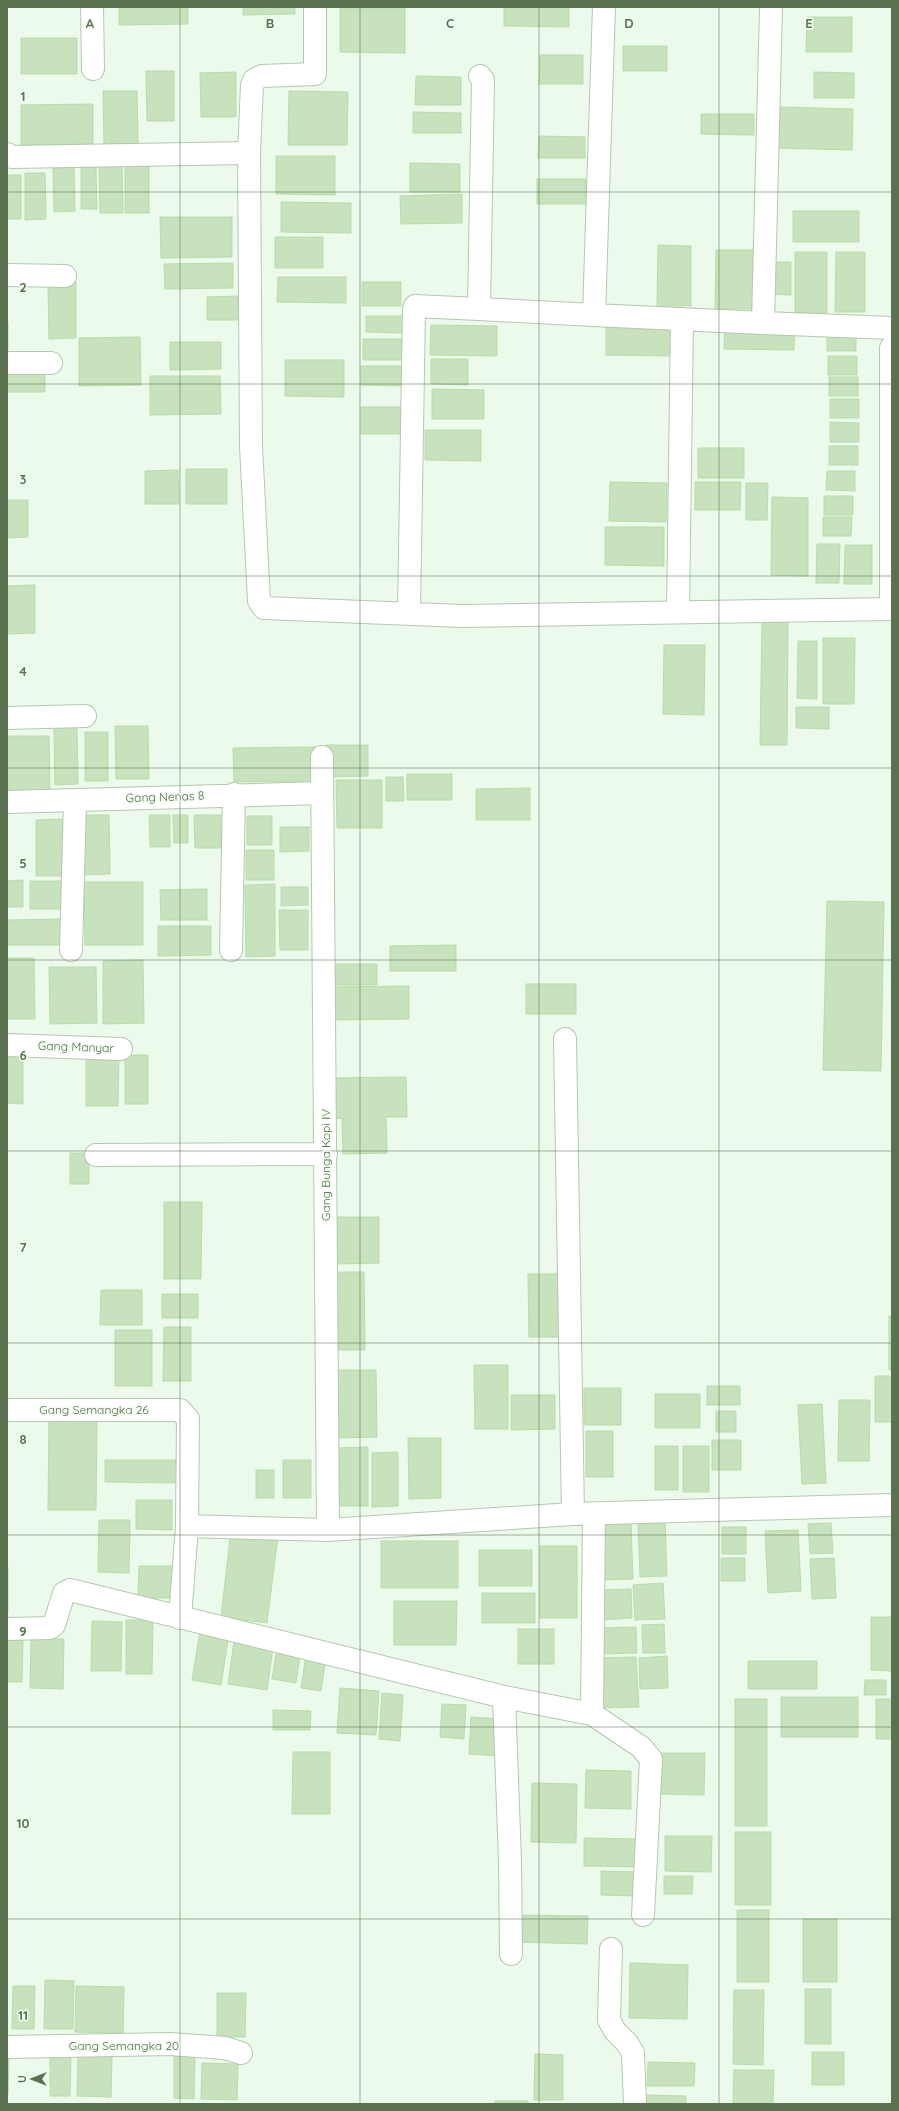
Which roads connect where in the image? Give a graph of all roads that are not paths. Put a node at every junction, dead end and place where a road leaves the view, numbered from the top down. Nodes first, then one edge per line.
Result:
1 (92, 7) edge
2 (315, 7) edge
3 (604, 7) edge
4 (771, 7) edge
5 (92, 69) dead end
6 (480, 76) dead end
7 (249, 153) junction
8 (7, 154) edge
9 (7, 275) edge
10 (65, 276) dead end
11 (479, 309) junction
12 (594, 315) junction
13 (682, 320) junction
14 (763, 323) junction
15 (892, 338) edge
16 (7, 363) edge
17 (51, 363) dead end
18 (892, 609) edge
19 (409, 612) junction
20 (678, 612) junction
21 (85, 716) dead end
22 (7, 718) edge
23 (322, 757) dead end
24 (234, 794) junction
25 (322, 797) junction
26 (75, 800) junction
27 (7, 802) edge
28 (71, 950) dead end
29 (231, 950) dead end
30 (565, 1039) dead end
31 (7, 1045) edge
32 (121, 1049) dead end
33 (326, 1154) junction
34 (96, 1155) dead end
35 (7, 1410) edge
36 (892, 1505) edge
37 (584, 1514) junction
38 (186, 1526) junction
39 (328, 1530) junction
40 (180, 1618) junction
41 (7, 1628) edge
42 (504, 1697) junction
43 (592, 1714) junction
44 (642, 1914) dead end
45 (611, 1950) dead end
46 (511, 1954) dead end
47 (7, 2047) edge
48 (241, 2054) dead end
49 (635, 2104) edge

1 - 5 street
2 - 7 street
3 - 12 street
4 - 14 street
6 - 11 street
7 - 8 street
7 - 19 street
9 - 10 street
11 - 12 street
11 - 19 street
12 - 13 street
13 - 14 street
13 - 20 street
14 - 15 street
15 - 18 street
16 - 17 street
18 - 20 street
19 - 20 street
21 - 22 street
23 - 25 street, Gang Bunga Kopi IV
24 - 25 street, Gang Nenas 8
24 - 26 street, Gang Nenas 8
24 - 29 street
25 - 33 street, Gang Bunga Kopi IV
26 - 27 street, Gang Nenas 8
26 - 28 street
30 - 37 street
31 - 32 street, Gang Manyar
33 - 34 street
33 - 39 street, Gang Bunga Kopi IV
35 - 38 street, Gang Semangka 26
36 - 37 street
37 - 39 street
37 - 43 street
38 - 39 street
38 - 40 street
40 - 41 street
40 - 42 street
42 - 43 street
42 - 46 street
43 - 44 street
45 - 49 street
47 - 48 street, Gang Semangka 20

